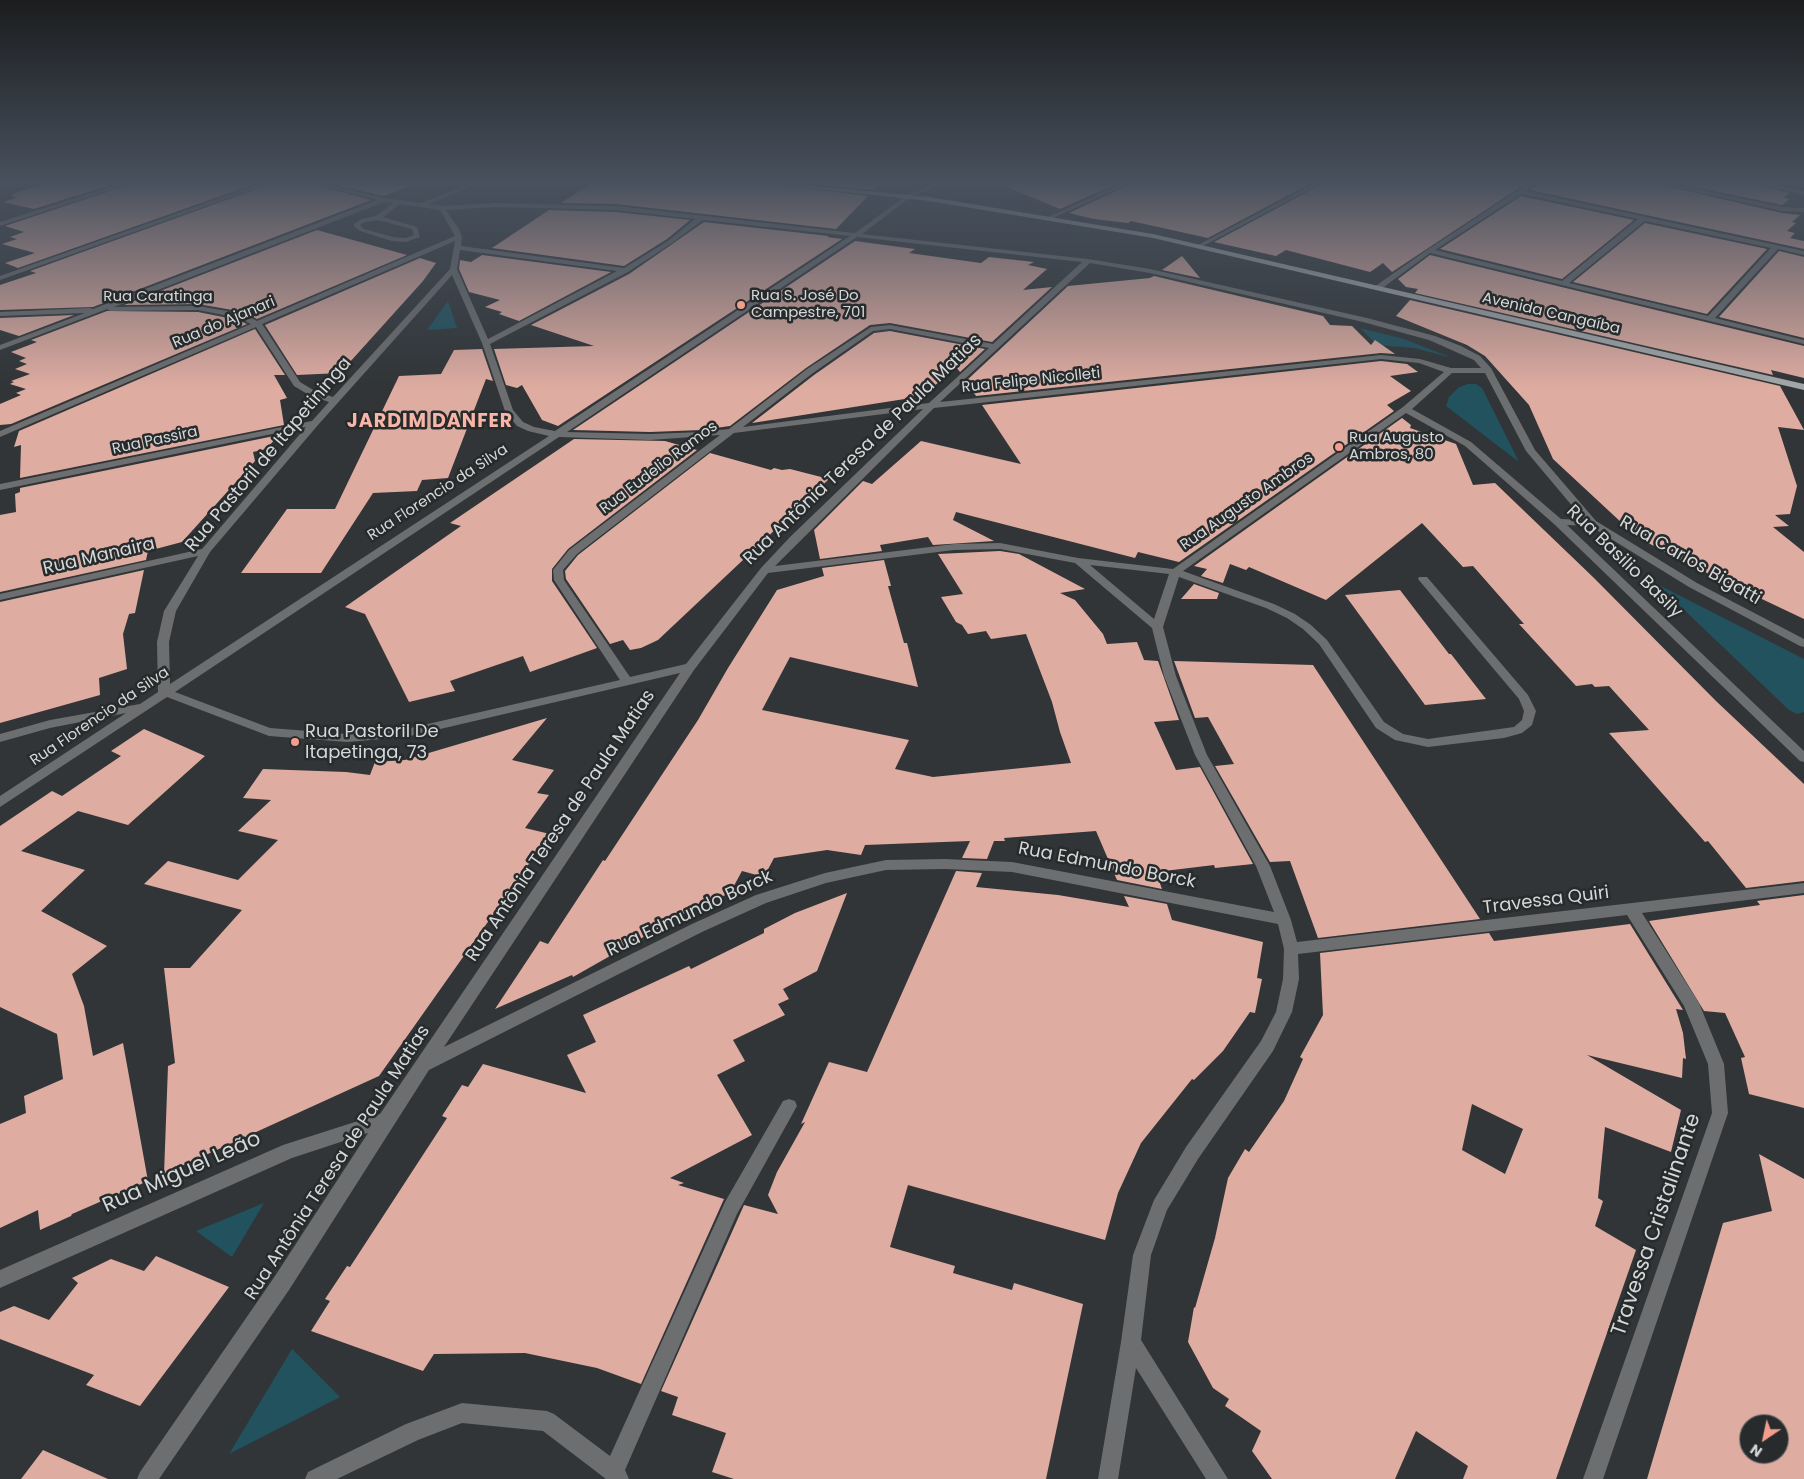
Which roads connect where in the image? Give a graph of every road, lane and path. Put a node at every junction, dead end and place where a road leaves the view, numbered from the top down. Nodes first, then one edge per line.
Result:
1 (76, 251) edge
2 (252, 251) edge
3 (439, 251) edge
4 (457, 251) edge
5 (508, 251) edge
6 (655, 251) edge
7 (834, 251) edge
8 (1000, 251) edge
9 (1221, 251) edge
10 (1428, 251) edge
11 (1433, 251) edge
12 (1604, 251) edge
13 (1772, 251) edge
14 (1088, 261) junction
15 (453, 269) junction
16 (624, 270) junction
17 (0, 278) edge
18 (1563, 284) junction
19 (1378, 287) junction
20 (101, 310) junction
21 (0, 314) edge
22 (1710, 319) junction
23 (258, 324) junction
24 (1804, 342) edge
25 (486, 343) junction
26 (995, 347) junction
27 (0, 348) edge
28 (1488, 370) junction
29 (1450, 371) junction
30 (1804, 387) edge
31 (336, 402) junction
32 (931, 406) junction
33 (1406, 409) junction
34 (315, 423) junction
35 (731, 432) junction
36 (0, 434) edge
37 (554, 434) junction
38 (0, 487) edge
39 (1558, 522) junction
40 (1592, 523) junction
41 (206, 551) junction
42 (1078, 560) junction
43 (764, 570) junction
44 (1175, 572) junction
45 (1423, 579) dead end
46 (0, 597) edge
47 (1157, 627) junction
48 (1804, 644) edge
49 (690, 667) junction
50 (626, 680) junction
51 (164, 692) junction
52 (144, 706) junction
53 (0, 738) edge
54 (1802, 753) edge
55 (0, 802) edge
56 (1804, 888) edge
57 (1632, 910) junction
58 (1284, 920) junction
59 (1291, 949) junction
60 (425, 1064) junction
61 (789, 1106) dead end
62 (386, 1120) junction
63 (0, 1279) edge
64 (1132, 1342) junction
65 (617, 1476) edge
66 (147, 1479) edge
67 (315, 1479) edge
68 (1108, 1479) edge
69 (1218, 1479) edge
70 (1593, 1479) edge

1 - 17 street
2 - 20 street
3 - 23 street, Rua do Ajanari
4 - 15 street, Rua Pastoril de Itapetininga
5 - 16 street
6 - 16 street
7 - 37 street, Rua Florencio da Silva
8 - 14 street
9 - 19 main road, Avenida Cangaíba
10 - 19 street
11 - 18 street
12 - 18 street
13 - 22 street
14 - 26 street, Rua Antônia Teresa de Paula Matias
14 - 28 street
15 - 25 street, Rua Felipe Nicolleti
15 - 31 street, Rua Pastoril de Itapetininga
16 - 25 street
18 - 22 street
19 - 30 main road, Avenida Cangaíba
20 - 21 street, Rua Caratinga
20 - 23 street, Rua Caratinga
20 - 27 street
22 - 24 street
23 - 31 street
23 - 36 street, Rua do Ajanari
25 - 37 street, Rua Felipe Nicolleti
26 - 32 street, Rua Antônia Teresa de Paula Matias
26 - 35 street, Rua Eudelio Ramos
28 - 29 street
28 - 40 street, Rua Carlos Bigatti
29 - 32 street, Rua Felipe Nicolleti
29 - 33 street, Rua Augusto Ambros
31 - 34 street, Rua Pastoril de Itapetininga
32 - 35 street, Rua Felipe Nicolleti
32 - 43 street, Rua Antônia Teresa de Paula Matias
33 - 39 street, Rua Basilio Basily
33 - 44 street, Rua Augusto Ambros
34 - 38 street, Rua Passira
34 - 41 street, Rua Pastoril de Itapetininga
35 - 37 street, Rua Felipe Nicolleti
35 - 50 street, Rua Eudelio Ramos
37 - 51 street, Rua Florencio da Silva
39 - 40 street
39 - 54 street, Rua Basilio Basily
40 - 48 street, Rua Carlos Bigatti
41 - 46 street, Rua Manaira
41 - 51 street, Rua Pastoril de Itapetininga
42 - 43 street, Rua Augusto Ambros
42 - 44 street, Rua Augusto Ambros
42 - 47 street
43 - 49 street, Rua Antônia Teresa de Paula Matias
44 - 45 street
44 - 47 street, Rua Augusto Ambros
47 - 58 street
49 - 50 street
49 - 60 street, Rua Antônia Teresa de Paula Matias
50 - 51 street
51 - 52 street, Rua Florencio da Silva
52 - 53 street
52 - 55 street, Rua Florencio da Silva
56 - 57 street, Travessa Quiri
57 - 59 street, Travessa Quiri
57 - 70 street, Travessa Cristalinante
58 - 59 street
58 - 60 street, Rua Edmundo Borck
59 - 64 street
60 - 62 street, Rua Antônia Teresa de Paula Matias
61 - 65 street
62 - 63 street, Rua Miguel Leão
62 - 66 street, Rua Antônia Teresa de Paula Matias
64 - 68 street
64 - 69 street
65 - 67 street

